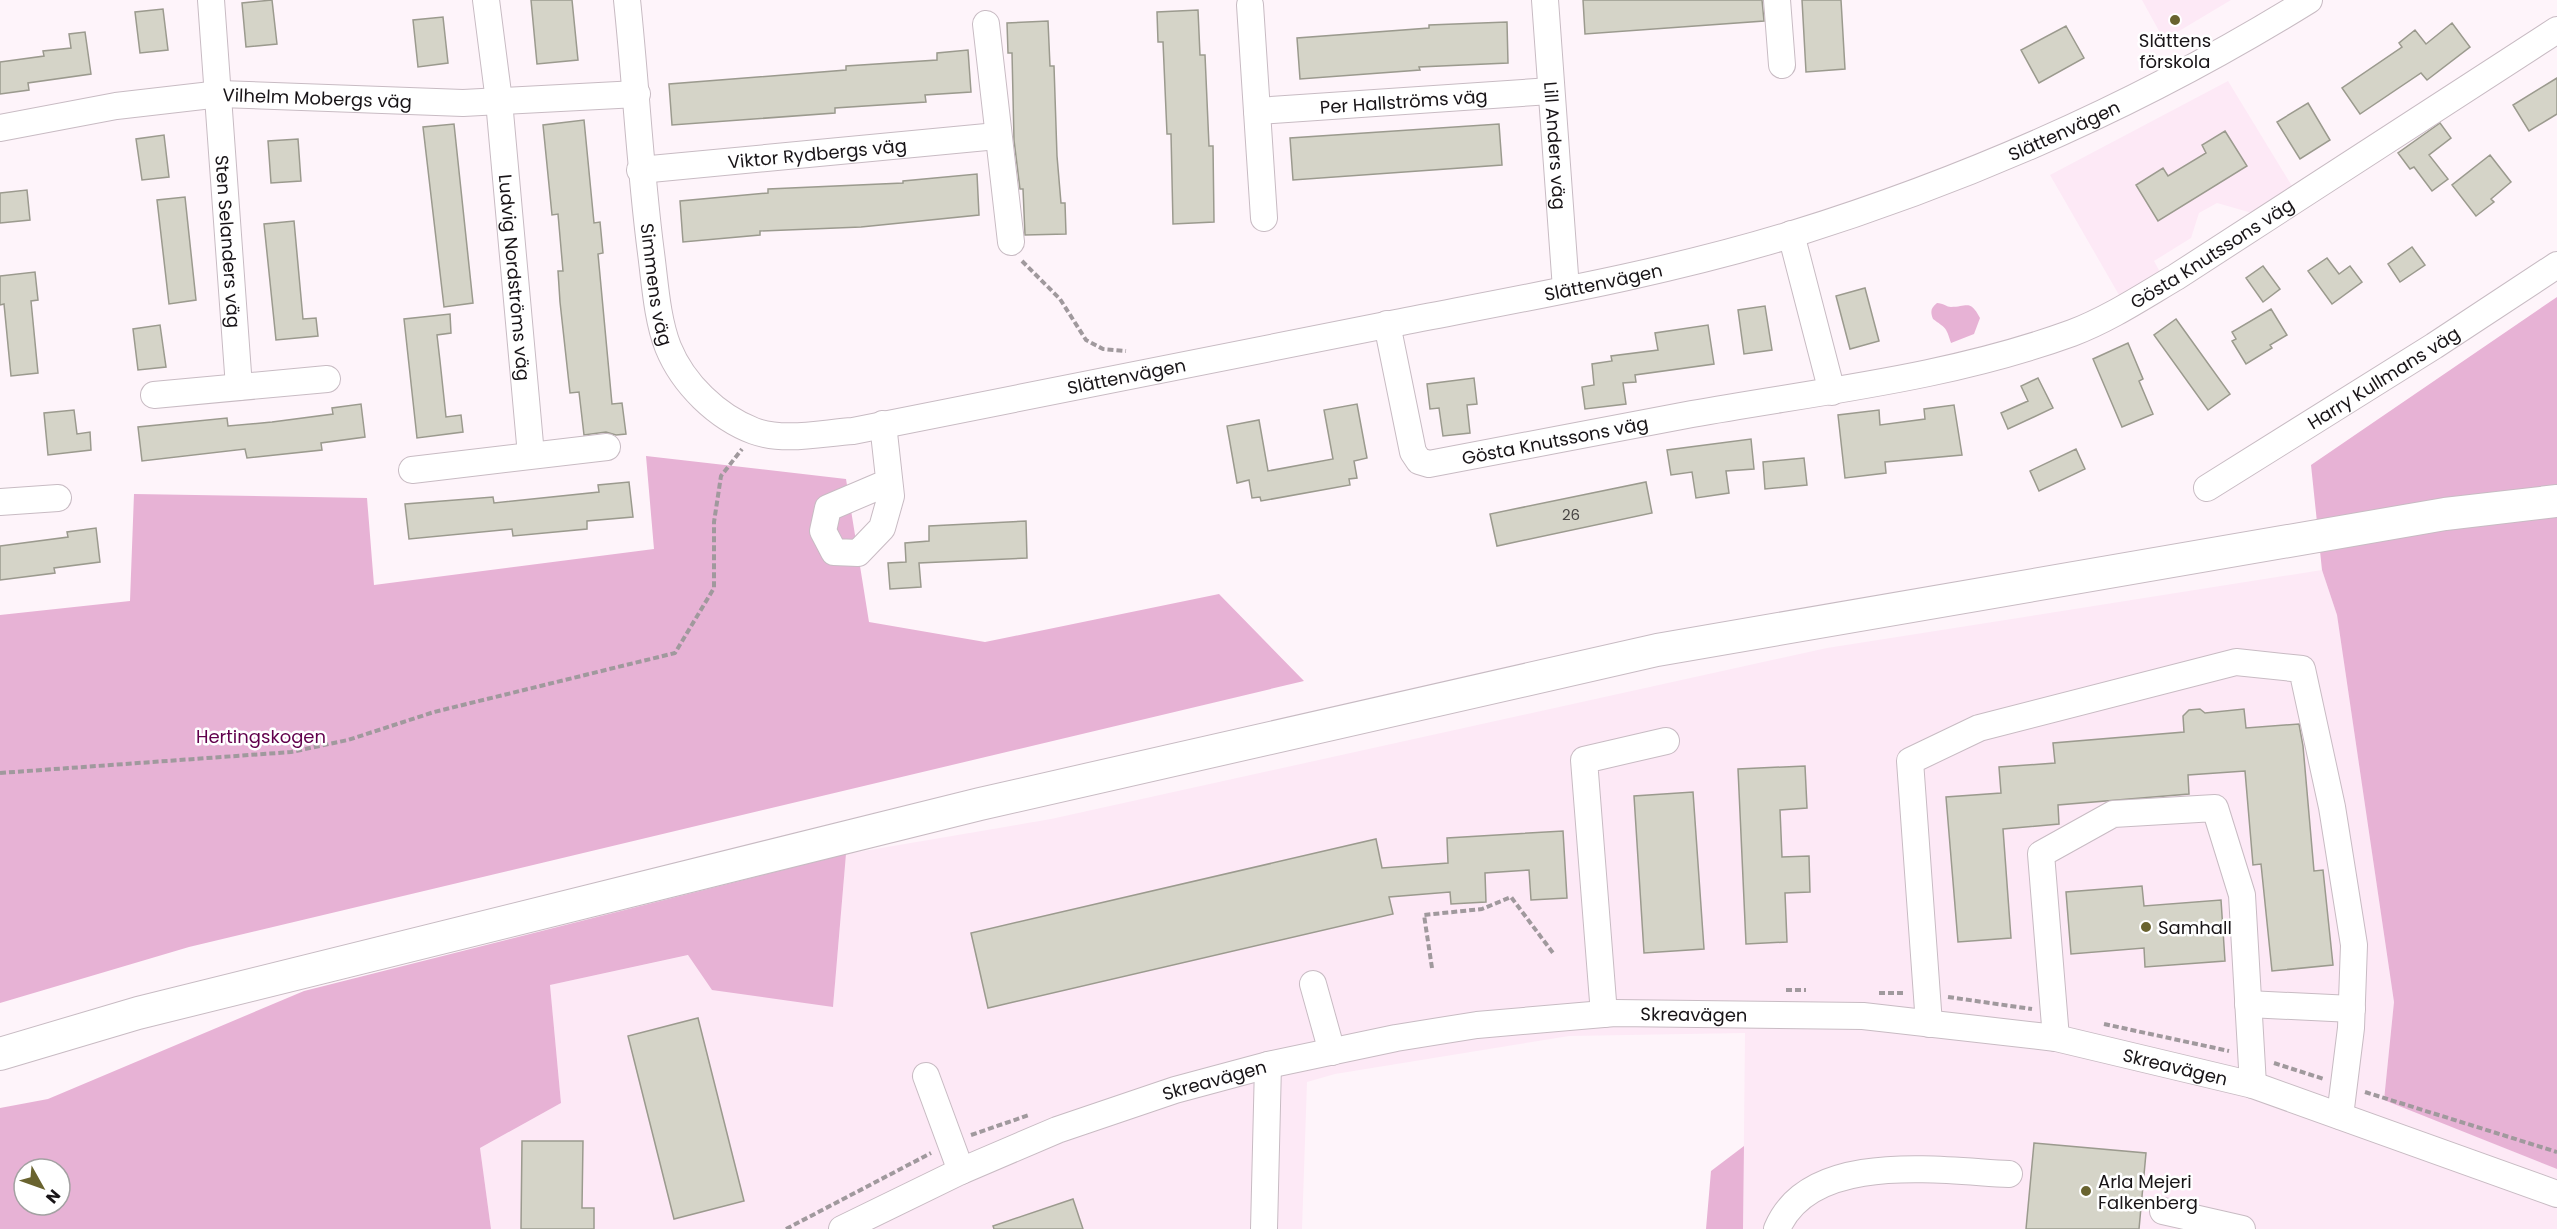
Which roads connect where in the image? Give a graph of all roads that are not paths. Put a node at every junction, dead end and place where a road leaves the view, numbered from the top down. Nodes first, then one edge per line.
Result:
1 (211, 0) edge
2 (486, 0) edge
3 (627, 0) edge
4 (1545, 0) edge
5 (1777, 0) edge
6 (2309, 0) edge
7 (1250, 5) dead end
8 (986, 24) dead end
9 (2557, 30) edge
10 (1782, 65) dead end
11 (1551, 91) junction
12 (219, 94) junction
13 (637, 94) junction
14 (499, 101) junction
15 (1257, 111) junction
16 (0, 128) edge
17 (997, 136) junction
18 (640, 171) junction
19 (1264, 218) dead end
20 (1791, 234) junction
21 (1011, 242) road end
22 (2557, 265) edge
23 (1566, 289) junction
24 (1387, 324) junction
25 (327, 379) dead end
26 (239, 387) junction
27 (1832, 392) junction
28 (154, 395) dead end
29 (883, 424) junction
30 (853, 430) joint
31 (607, 447) dead end
32 (531, 455) junction
33 (412, 470) dead end
34 (889, 482) dead end
35 (2207, 488) dead end
36 (58, 498) dead end
37 (2557, 501) edge
38 (0, 502) edge
39 (1666, 741) dead end
40 (1313, 984) dead end
41 (2248, 1004) junction
42 (2352, 1009) junction
43 (1604, 1014) junction
44 (1929, 1024) junction
45 (2056, 1038) junction
46 (1332, 1052) junction
47 (0, 1054) edge
48 (1268, 1065) junction
49 (926, 1076) dead end
50 (2253, 1085) junction
51 (2340, 1116) junction
52 (961, 1171) junction
53 (2009, 1174) dead end
54 (2557, 1194) edge
55 (2163, 1211) dead end
56 (842, 1229) edge
57 (1264, 1229) edge
58 (1777, 1229) edge
59 (2242, 1229) edge

1 - 12 street, Sten Selanders väg
2 - 14 street, Ludvig Nordströms väg
3 - 13 street, Simmens väg
4 - 11 street, Lill Anders väg
5 - 10 street
6 - 20 street, Slättenvägen
7 - 15 street
8 - 17 street
9 - 27 street, Gösta Knutssons väg
11 - 15 street, Per Hallströms väg
11 - 23 street, Lill Anders väg
12 - 14 street, Vilhelm Mobergs väg
12 - 16 street, Vilhelm Mobergs väg
12 - 26 street, Sten Selanders väg
13 - 14 street, Vilhelm Mobergs väg
13 - 18 street, Simmens väg
14 - 32 street, Ludvig Nordströms väg
15 - 19 street
17 - 18 street, Viktor Rydbergs väg
17 - 21 street
18 - 30 street, Simmens väg
20 - 23 street, Slättenvägen
20 - 27 street
22 - 35 street, Harry Kullmans väg
23 - 24 street, Slättenvägen
24 - 27 street, Gösta Knutssons väg
24 - 29 street, Slättenvägen
25 - 26 street
26 - 28 street
29 - 30 street, Slättenvägen
29 - 34 street
31 - 32 street
32 - 33 street
36 - 38 street
37 - 47 main road
39 - 43 street
40 - 46 street
41 - 42 street
41 - 45 street
41 - 50 street
42 - 44 street
42 - 51 street
43 - 44 street, Skreavägen
43 - 46 street, Skreavägen
44 - 45 street, Skreavägen
45 - 50 street, Skreavägen
46 - 48 street, Skreavägen
48 - 52 street, Skreavägen
48 - 57 street
49 - 52 street
50 - 51 street, Skreavägen
51 - 54 street, Skreavägen
52 - 56 street, Skreavägen
53 - 58 street
55 - 59 street

